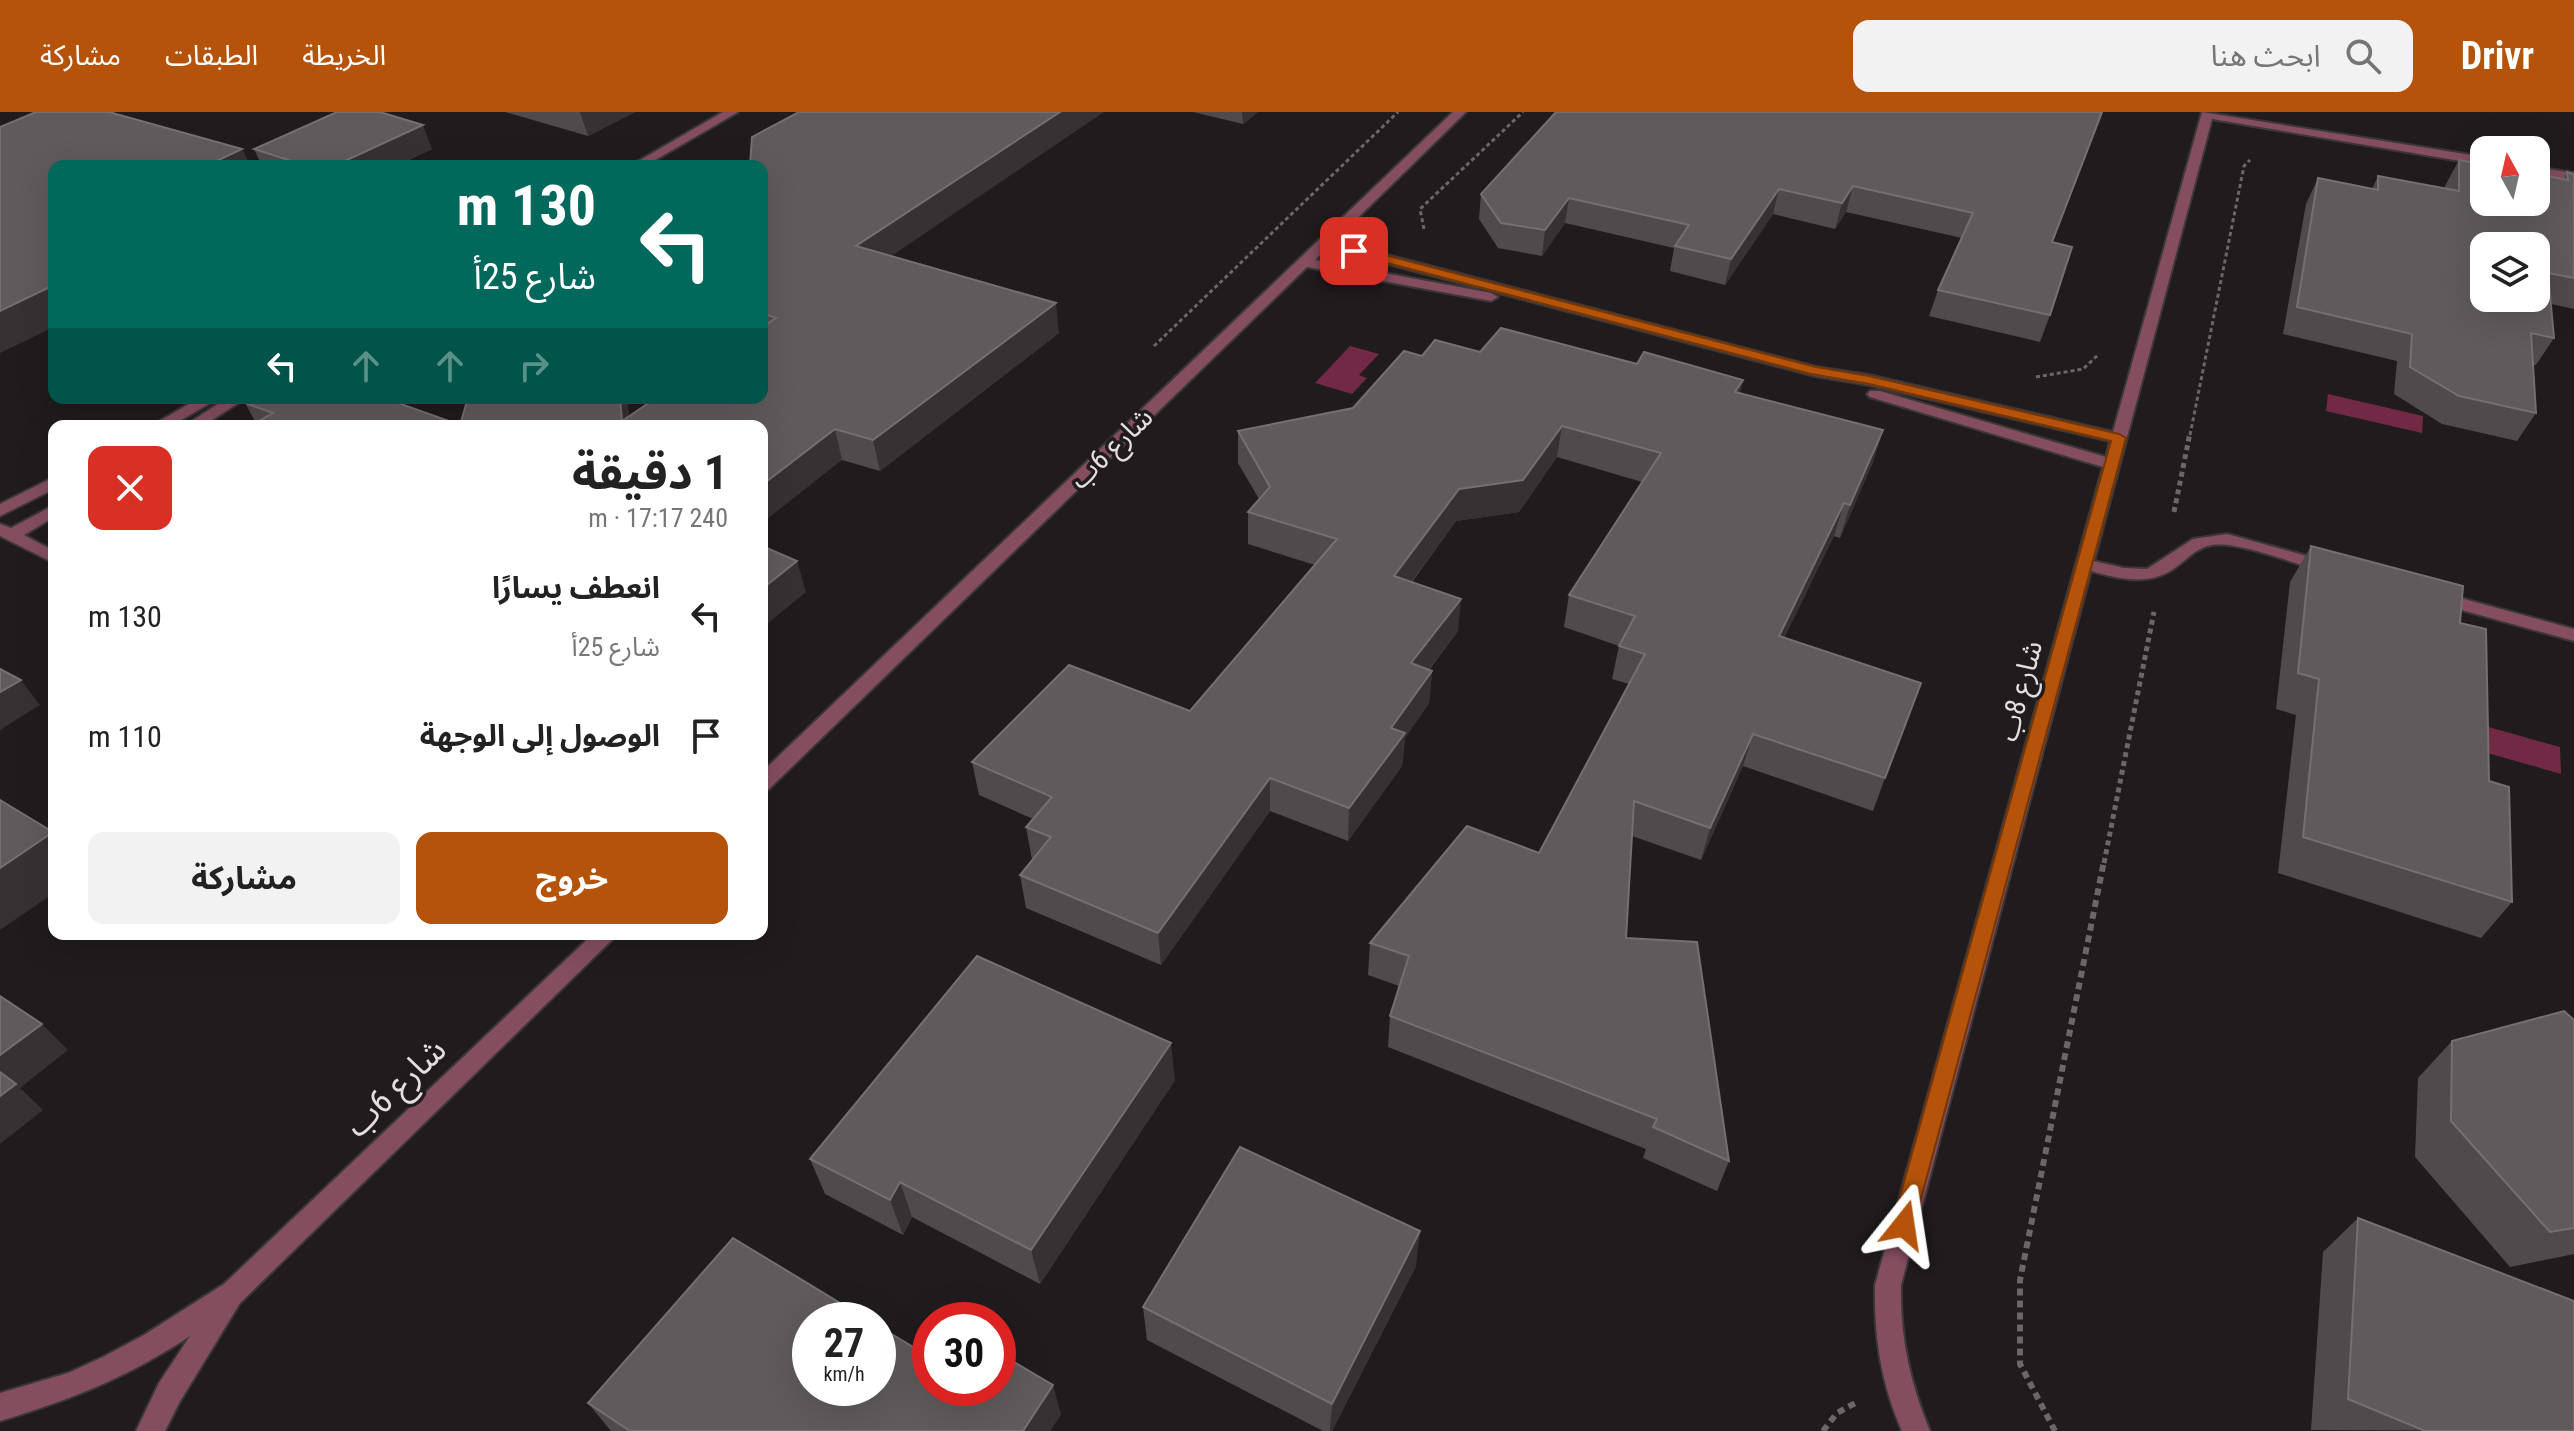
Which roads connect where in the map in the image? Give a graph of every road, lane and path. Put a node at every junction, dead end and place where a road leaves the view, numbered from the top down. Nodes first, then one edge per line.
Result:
1 (732, 112) edge
2 (1460, 112) edge
3 (1523, 112) edge
4 (2250, 112) edge
5 (2207, 114) edge
6 (2419, 150) junction
7 (2259, 151) dead end
8 (2470, 159) edge
9 (647, 160) edge
10 (2550, 173) edge
11 (2574, 177) edge
12 (1426, 233) dead end
13 (1324, 243) junction
14 (1304, 262) junction
15 (1562, 306) junction
16 (2103, 343) dead end
17 (1815, 371) junction
18 (2023, 378) dead end
19 (200, 404) edge
20 (228, 404) edge
21 (170, 420) edge
22 (202, 420) edge
23 (2119, 438) junction
24 (2111, 464) junction
25 (48, 485) edge
26 (0, 511) edge
27 (48, 513) edge
28 (6, 532) edge
29 (48, 555) edge
30 (2084, 564) junction
31 (2163, 569) junction
32 (2348, 573) edge
33 (2423, 594) edge
34 (2574, 635) edge
35 (768, 778) edge
36 (601, 940) edge
37 (233, 1293) junction
38 (0, 1407) edge
39 (150, 1431) edge
40 (1916, 1431) edge
41 (2055, 1431) edge

1 - 9 street
2 - 13 street, شارع 6ب
3 - 12 path
4 - 6 street
5 - 6 street
5 - 23 street, شارع 8ب
6 - 8 street
7 - 31 path
10 - 11 street
13 - 14 street, شارع 6ب
13 - 15 street
14 - 15 street
14 - 35 street, شارع 6ب
15 - 17 street
16 - 18 path
17 - 23 street
17 - 24 street
19 - 21 street
20 - 22 street
23 - 24 street, شارع 8ب
24 - 30 street, شارع 8ب
25 - 26 street
27 - 28 street
28 - 29 street
30 - 31 street
30 - 40 street, شارع 8ب
31 - 32 street
31 - 41 path
33 - 34 street
36 - 37 street, شارع 6ب
37 - 38 street, شارع 6ب
37 - 39 street, شارع 6ب

